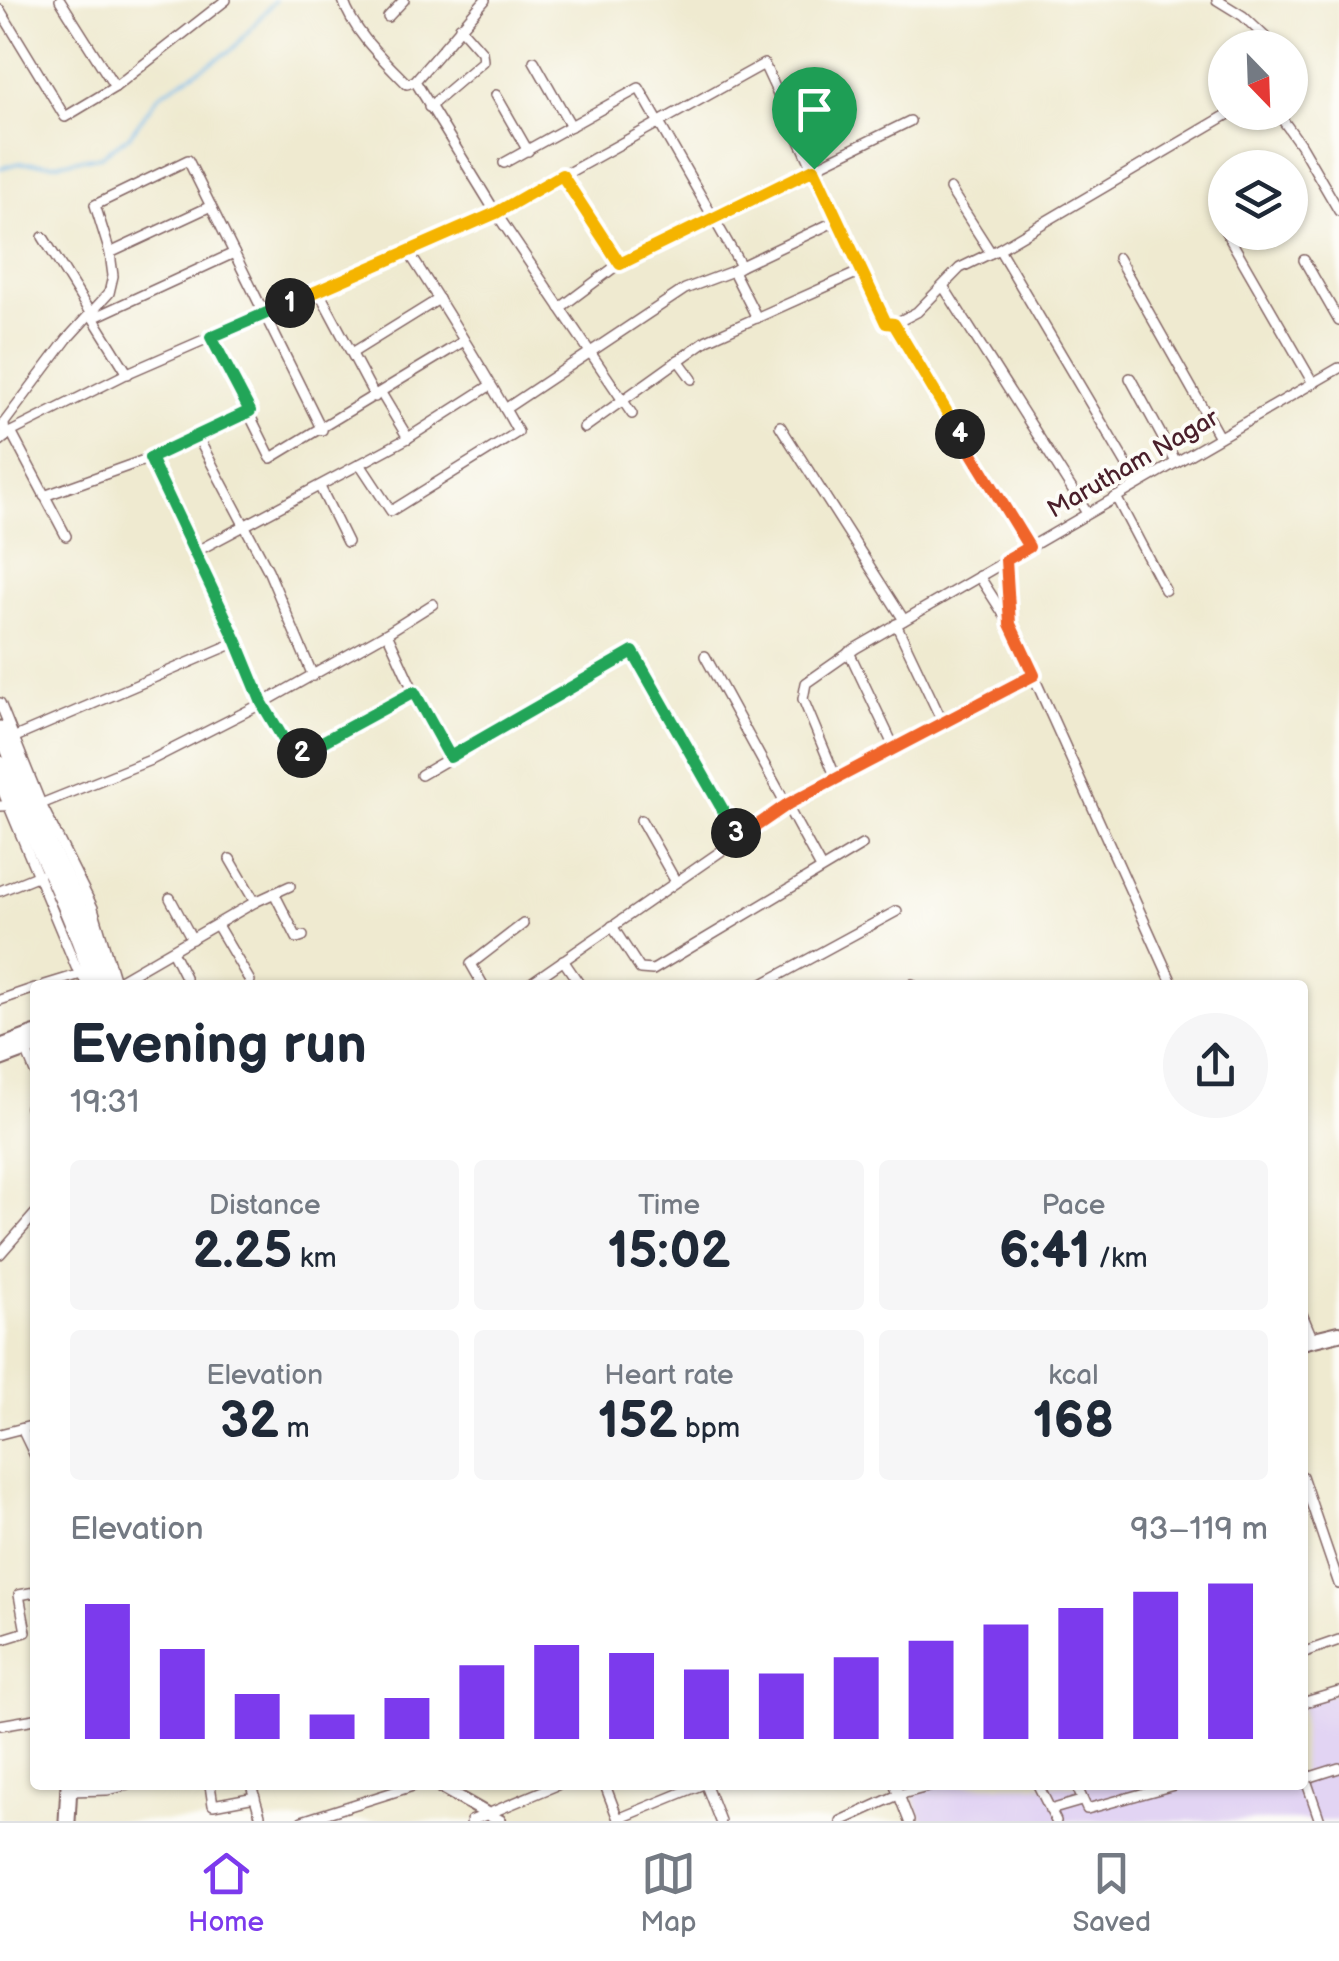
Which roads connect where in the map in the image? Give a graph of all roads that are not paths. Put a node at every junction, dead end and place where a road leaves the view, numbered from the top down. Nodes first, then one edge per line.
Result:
1 (60, 0) edge
2 (226, 0) edge
3 (342, 0) edge
4 (404, 0) edge
5 (485, 0) edge
6 (1217, 0) edge
7 (0, 10) edge
8 (388, 16) dead end
9 (460, 28) junction
10 (1257, 30) edge
11 (534, 61) dead end
12 (415, 81) junction
13 (114, 87) junction
14 (496, 94) dead end
15 (429, 107) junction
16 (910, 121) dead end
17 (658, 122) junction
18 (571, 126) junction
19 (1208, 126) edge
20 (1290, 130) edge
21 (528, 151) junction
22 (504, 163) dead end
23 (814, 169) junction
24 (562, 175) junction
25 (950, 188) dead end
26 (211, 206) junction
27 (1339, 211) edge
28 (496, 213) junction
29 (713, 218) junction
30 (838, 220) junction
31 (42, 236) dead end
32 (1237, 250) edge
33 (408, 251) junction
34 (995, 251) junction
35 (110, 253) junction
36 (234, 253) junction
37 (1118, 258) dead end
38 (1304, 260) dead end
39 (620, 264) junction
40 (737, 268) junction
41 (861, 270) junction
42 (943, 286) junction
43 (318, 290) junction
44 (439, 299) junction
45 (560, 308) junction
46 (264, 314) junction
47 (94, 315) junction
48 (757, 318) junction
49 (1339, 321) edge
50 (894, 324) junction
51 (211, 337) junction
52 (464, 340) junction
53 (352, 353) junction
54 (590, 353) junction
55 (678, 360) junction
56 (1339, 368) edge
57 (128, 374) junction
58 (1130, 378) dead end
59 (692, 379) dead end
60 (1313, 383) junction
61 (490, 385) junction
62 (378, 395) junction
63 (623, 401) junction
64 (506, 409) junction
65 (250, 411) junction
66 (632, 414) dead end
67 (780, 426) dead end
68 (584, 428) dead end
69 (322, 430) junction
70 (197, 436) junction
71 (5, 437) edge
72 (408, 438) junction
73 (1218, 438) junction
74 (150, 458) junction
75 (1176, 462) junction
76 (360, 464) junction
77 (1138, 484) junction
78 (320, 488) junction
79 (44, 496) junction
80 (1116, 497) junction
81 (1087, 514) junction
82 (245, 526) junction
83 (66, 536) dead end
84 (347, 542) dead end
85 (1029, 547) junction
86 (195, 552) junction
87 (1006, 560) junction
88 (979, 576) junction
89 (1164, 590) dead end
90 (432, 604) dead end
91 (900, 622) junction
92 (1010, 624) junction
93 (387, 633) junction
94 (237, 642) junction
95 (850, 652) junction
96 (705, 656) dead end
97 (1034, 675) junction
98 (313, 676) junction
99 (414, 692) junction
100 (0, 703) edge
101 (262, 703) junction
102 (942, 721) junction
103 (7, 734) edge
104 (894, 746) junction
105 (450, 757) junction
106 (0, 764) edge
107 (420, 774) dead end
108 (836, 778) junction
109 (0, 785) edge
110 (788, 804) junction
111 (20, 805) edge
112 (640, 820) dead end
113 (739, 838) junction
114 (862, 845) dead end
115 (230, 859) dead end
116 (822, 868) junction
117 (39, 875) junction
118 (676, 882) junction
119 (290, 886) dead end
120 (0, 891) edge
121 (274, 893) junction
122 (170, 898) dead end
123 (255, 902) junction
124 (896, 910) dead end
125 (217, 924) junction
126 (523, 924) dead end
127 (612, 926) junction
128 (302, 936) dead end
129 (192, 940) junction
130 (172, 951) junction
131 (563, 960) junction
132 (88, 980) edge
133 (88, 980) edge
134 (111, 980) edge
135 (120, 980) edge
136 (185, 980) edge
137 (249, 980) edge
138 (480, 980) edge
139 (535, 980) edge
140 (577, 980) edge
141 (771, 980) edge
142 (1171, 980) edge
143 (30, 990) edge
144 (0, 1000) edge
145 (30, 1036) edge
146 (0, 1046) edge
147 (30, 1048) edge
148 (0, 1058) edge
149 (30, 1220) edge
150 (0, 1254) edge
151 (1339, 1333) edge
152 (1308, 1341) edge
153 (30, 1426) edge
154 (22, 1429) junction
155 (0, 1434) edge
156 (30, 1446) edge
157 (1308, 1494) edge
158 (1339, 1584) edge
159 (30, 1593) edge
160 (0, 1640) edge
161 (1339, 1640) edge
162 (1308, 1650) edge
163 (1339, 1692) edge
164 (1308, 1701) edge
165 (30, 1720) edge
166 (0, 1724) edge
167 (1339, 1768) edge
168 (1308, 1778) edge
169 (69, 1790) edge
170 (211, 1790) edge
171 (253, 1790) edge
172 (400, 1790) edge
173 (445, 1790) edge
174 (545, 1790) edge
175 (607, 1790) edge
176 (691, 1790) edge
177 (706, 1790) edge
178 (896, 1790) edge
179 (1040, 1790) edge
180 (1078, 1790) edge
181 (1157, 1790) edge
182 (1308, 1790) edge
183 (255, 1797) junction
184 (1081, 1801) junction
185 (1050, 1810) junction
186 (260, 1815) dead end
187 (485, 1815) junction
188 (616, 1820) edge
189 (67, 1821) edge
190 (302, 1821) edge
191 (471, 1821) edge
192 (500, 1821) edge
193 (720, 1821) edge
194 (842, 1821) edge
195 (909, 1821) edge
196 (1056, 1821) edge
197 (1320, 1821) edge

1 - 13 street
2 - 13 street
3 - 12 street
4 - 8 street
5 - 9 street
6 - 10 street
7 - 13 street
9 - 12 street
9 - 15 street
11 - 18 street
12 - 15 street
14 - 21 street
15 - 28 street
16 - 23 street
17 - 18 street
17 - 23 street
17 - 24 street
17 - 29 street
18 - 21 street
19 - 34 street
20 - 27 street
21 - 22 street
23 - 29 street
23 - 30 street
24 - 28 street
24 - 39 street
25 - 34 street
26 - 35 street
26 - 35 street
26 - 36 street
28 - 33 street
28 - 45 street
29 - 39 street
29 - 40 street
30 - 40 street
30 - 41 street
31 - 47 street
32 - 60 street
33 - 43 street
33 - 44 street
34 - 42 street
34 - 77 street
35 - 47 street
36 - 46 street
36 - 47 street
37 - 73 street
38 - 49 street
39 - 45 street
40 - 48 street
40 - 54 street
41 - 48 street
41 - 50 street
42 - 50 street
42 - 81 street
43 - 46 street
43 - 53 street
44 - 52 street
44 - 53 street
45 - 54 street
46 - 51 street
46 - 69 street
47 - 57 street
47 - 71 street
48 - 55 street
50 - 85 street
51 - 57 street
51 - 65 street
52 - 61 street
52 - 62 street
53 - 62 street
54 - 63 street
54 - 64 street
55 - 59 street
55 - 63 street
56 - 60 street, Marutham Nagar
57 - 71 street
58 - 75 street
60 - 73 street, Marutham Nagar
61 - 64 street
61 - 72 street
62 - 69 street
62 - 72 street
63 - 66 street
63 - 68 street
64 - 76 street
65 - 69 street
65 - 70 street
67 - 91 street
70 - 74 street
70 - 82 street
71 - 79 street
72 - 76 street
73 - 75 street, Marutham Nagar
74 - 79 street
74 - 86 street
75 - 77 street, Marutham Nagar
76 - 78 street
77 - 80 street, Marutham Nagar
78 - 82 street
78 - 84 street
79 - 83 street
80 - 81 street, Marutham Nagar
80 - 89 street
81 - 85 street, Marutham Nagar
82 - 86 street
82 - 98 street
85 - 87 street, Marutham Nagar
86 - 94 street
87 - 88 street, Marutham Nagar
87 - 92 street
88 - 91 street, Marutham Nagar
88 - 92 street
90 - 93 street
91 - 95 street, Marutham Nagar
91 - 102 street
92 - 97 street
93 - 98 street
93 - 99 street
94 - 101 street
94 - 103 street
95 - 104 street
95 - 108 street, Marutham Nagar
96 - 110 street
97 - 102 street
97 - 142 street
98 - 101 street
99 - 101 street
99 - 105 street
100 - 103 street
101 - 111 street
102 - 104 street
103 - 111 highway
104 - 108 street
105 - 107 street
105 - 113 street
106 - 111 highway
108 - 110 street
109 - 111 street
110 - 113 street
110 - 116 street
111 - 117 street
111 - 132 highway
111 - 134 highway
112 - 118 street
113 - 118 street
114 - 116 street
115 - 123 street
116 - 127 street
117 - 120 street
117 - 133 street
118 - 127 street
119 - 121 street
121 - 123 street
121 - 128 street
122 - 129 street
123 - 125 street
124 - 141 street
125 - 129 street
125 - 137 street
126 - 138 street
127 - 131 street
129 - 130 street
130 - 135 street
130 - 136 street
131 - 139 street
131 - 140 street
143 - 144 street
145 - 146 main road
147 - 148 main road
149 - 150 street
151 - 152 main road
153 - 154 street
154 - 155 street
154 - 156 street
157 - 158 street
159 - 160 street
161 - 162 street
163 - 164 street
165 - 166 street
167 - 168 street
169 - 189 highway
170 - 183 street
171 - 183 street
172 - 190 street
173 - 187 street
174 - 187 street
175 - 188 street
176 - 188 street
177 - 193 street
178 - 194 street
178 - 195 street
179 - 185 street
180 - 184 street
181 - 184 street
182 - 197 street
183 - 186 street
184 - 185 street
185 - 196 street
187 - 191 street
187 - 192 street

